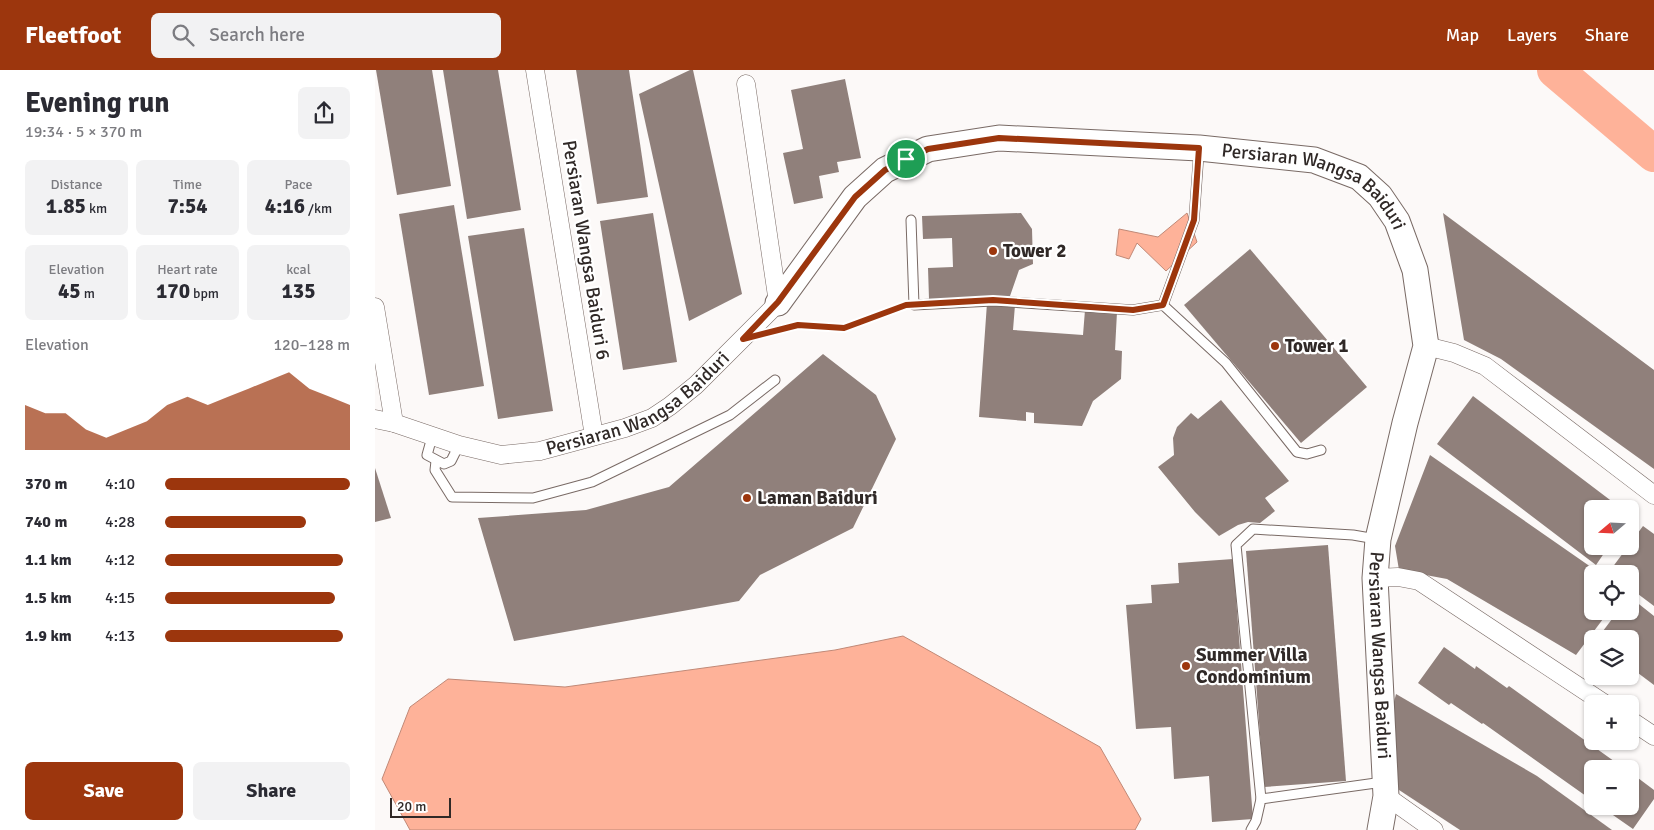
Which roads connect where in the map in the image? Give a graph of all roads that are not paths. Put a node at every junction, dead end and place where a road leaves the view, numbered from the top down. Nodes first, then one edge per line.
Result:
1 (535, 70) edge
2 (746, 84) dead end
3 (1199, 148) junction
4 (911, 220) dead end
5 (778, 302) junction
6 (1163, 305) junction
7 (375, 306) edge
8 (1426, 346) junction
9 (775, 380) dead end
10 (375, 419) edge
11 (393, 423) junction
12 (594, 436) junction
13 (432, 437) junction
14 (459, 445) junction
15 (1321, 450) dead end
16 (436, 461) junction
17 (1654, 495) edge
18 (1378, 539) junction
19 (1375, 578) junction
20 (1591, 695) edge
21 (1639, 726) edge
22 (1654, 736) edge
23 (1386, 789) junction
24 (1261, 799) junction
25 (1251, 830) edge
26 (1380, 830) edge
27 (1434, 830) edge

1 - 12 street, Persiaran Wangsa Baiduri 6
2 - 5 street
3 - 5 street, Persiaran Wangsa Baiduri
3 - 6 lane
3 - 8 street, Persiaran Wangsa Baiduri
4 - 6 lane
5 - 12 street, Persiaran Wangsa Baiduri
6 - 15 lane
7 - 11 street
8 - 17 street
8 - 18 street, Persiaran Wangsa Baiduri
9 - 16 lane
10 - 11 street, Persiaran Wangsa Baiduri
11 - 13 street, Persiaran Wangsa Baiduri
12 - 14 street, Persiaran Wangsa Baiduri
13 - 14 street, Persiaran Wangsa Baiduri
13 - 16 lane
14 - 16 lane
18 - 19 street, Persiaran Wangsa Baiduri
18 - 24 lane
19 - 20 street
19 - 23 street, Persiaran Wangsa Baiduri
21 - 22 street
23 - 24 lane
23 - 26 street, Persiaran Wangsa Baiduri
23 - 27 street
24 - 25 lane

